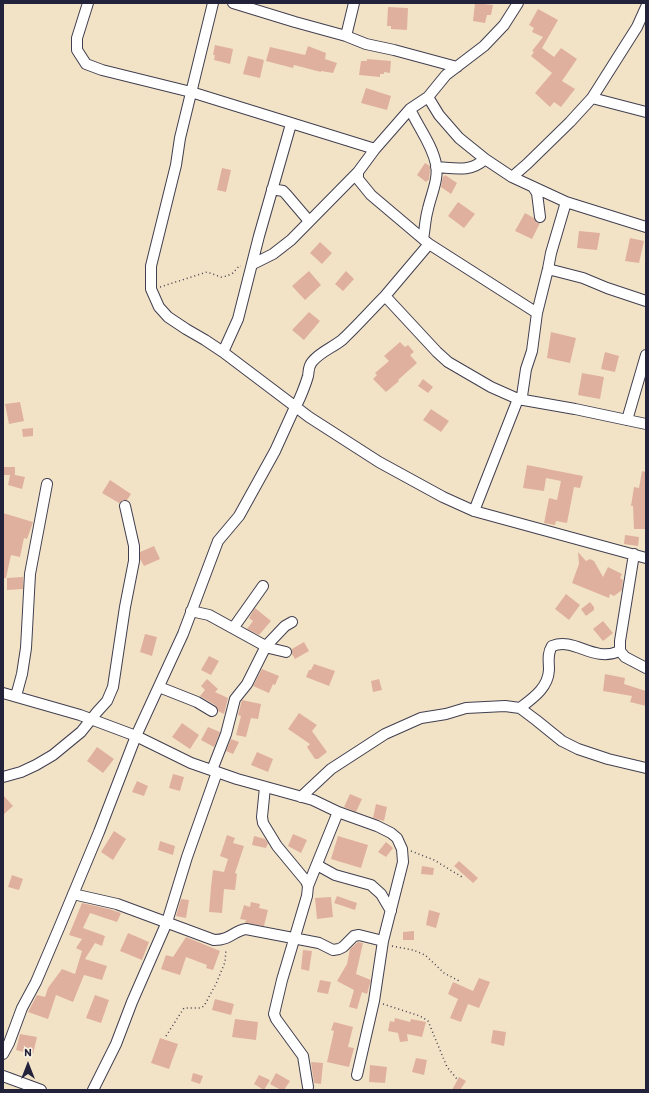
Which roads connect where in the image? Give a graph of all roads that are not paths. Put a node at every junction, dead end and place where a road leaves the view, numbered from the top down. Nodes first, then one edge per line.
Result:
1 (88, 3) edge
2 (213, 3) edge
3 (233, 3) edge
4 (354, 3) edge
5 (518, 3) edge
6 (646, 7) edge
7 (346, 36) junction
8 (434, 61) junction
9 (457, 67) junction
10 (442, 80) junction
11 (190, 92) junction
12 (428, 97) junction
13 (592, 98) junction
14 (410, 108) junction
15 (646, 112) edge
16 (291, 124) junction
17 (375, 149) junction
18 (485, 159) junction
19 (436, 167) junction
20 (358, 172) junction
21 (512, 177) junction
22 (533, 187) junction
23 (272, 189) junction
24 (566, 202) junction
25 (540, 216) dead end
26 (309, 221) junction
27 (646, 227) edge
28 (426, 242) junction
29 (252, 265) junction
30 (548, 269) junction
31 (385, 296) junction
32 (646, 301) edge
33 (537, 313) junction
34 (223, 352) junction
35 (646, 355) edge
36 (518, 400) junction
37 (295, 407) junction
38 (628, 420) junction
39 (646, 424) edge
40 (47, 484) dead end
41 (125, 506) dead end
42 (474, 511) junction
43 (634, 554) junction
44 (646, 558) edge
45 (262, 586) dead end
46 (191, 611) junction
47 (292, 622) dead end
48 (234, 627) junction
49 (266, 646) junction
50 (620, 650) junction
51 (286, 652) dead end
52 (646, 668) edge
53 (159, 687) junction
54 (3, 693) edge
55 (16, 696) junction
56 (520, 708) junction
57 (212, 711) dead end
58 (92, 720) junction
59 (136, 736) junction
60 (646, 768) edge
61 (215, 771) junction
62 (3, 776) edge
63 (265, 786) junction
64 (301, 797) junction
65 (338, 812) junction
66 (317, 865) junction
67 (308, 886) junction
68 (73, 894) junction
69 (392, 911) junction
70 (167, 922) junction
71 (294, 938) junction
72 (383, 942) junction
73 (3, 1054) edge
74 (357, 1075) dead end
75 (3, 1076) edge
76 (308, 1086) dead end
77 (41, 1090) edge
78 (93, 1090) edge

1 - 11 street
2 - 11 street
3 - 7 street
4 - 7 street
5 - 9 street
6 - 13 street
7 - 8 street
8 - 9 street
8 - 10 street
9 - 10 street
10 - 12 street
11 - 16 street
11 - 34 street
12 - 14 street
12 - 18 street
13 - 15 street
13 - 21 street
14 - 17 street
14 - 19 street
16 - 17 street
16 - 23 street
17 - 20 street
18 - 19 street
18 - 21 street
19 - 28 street
20 - 26 street
20 - 28 street
21 - 22 street
22 - 24 street
22 - 25 street
23 - 26 street
23 - 29 street
24 - 27 street
24 - 30 street
26 - 29 street
28 - 31 street
28 - 33 street
29 - 34 street
30 - 32 street
30 - 33 street
31 - 36 street
31 - 37 street
33 - 36 street
34 - 37 street
35 - 38 street
36 - 38 street
36 - 42 street
37 - 42 street
37 - 46 street
38 - 39 street
40 - 55 street
41 - 58 street
42 - 43 street
43 - 44 street
43 - 50 street
45 - 48 street
46 - 48 street
46 - 53 street
47 - 49 street
48 - 49 street
49 - 51 street
49 - 61 street
50 - 52 street
50 - 56 street
53 - 57 street
53 - 59 street
54 - 55 street
55 - 58 street
56 - 60 street
56 - 64 street
58 - 59 street
58 - 62 street
59 - 61 street
59 - 68 street
61 - 63 street
61 - 70 street
63 - 64 street
63 - 67 street
64 - 65 street
65 - 66 street
65 - 69 street
66 - 67 street
66 - 69 street
67 - 71 street
68 - 70 street
68 - 73 street
69 - 72 street
70 - 71 street
70 - 78 street
71 - 72 street
71 - 76 street
72 - 74 street
75 - 77 street

